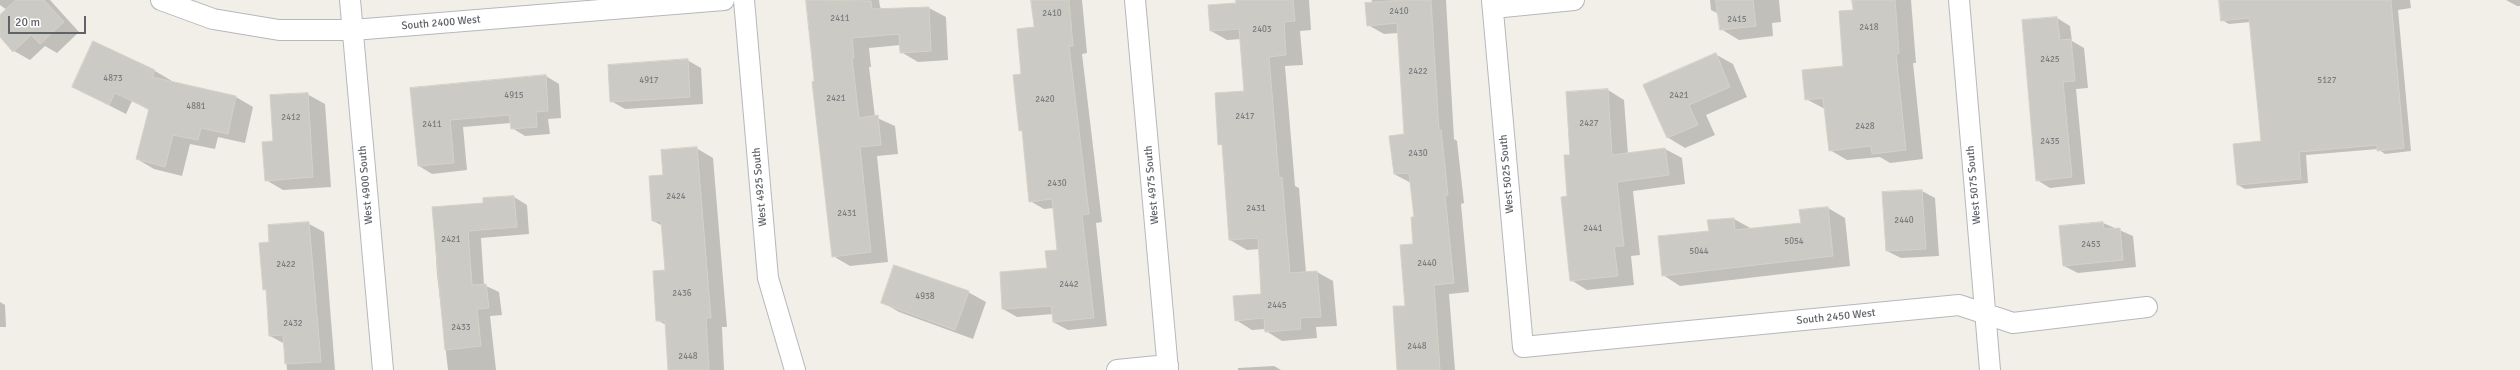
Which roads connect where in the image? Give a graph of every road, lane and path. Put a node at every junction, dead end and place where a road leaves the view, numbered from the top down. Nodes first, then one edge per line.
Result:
1 (161, 0) edge
2 (350, 0) edge
3 (724, 0) edge
4 (744, 0) edge
5 (1135, 0) edge
6 (1574, 0) edge
7 (1959, 0) edge
8 (1492, 4) edge
9 (353, 30) junction
10 (2147, 307) dead end
11 (1984, 313) junction
12 (1522, 347) joint
13 (1168, 368) edge
14 (383, 370) edge
15 (795, 370) edge
16 (1117, 370) edge
17 (1990, 370) edge

1 - 9 street, South 2400 West
2 - 9 street, West 4900 South
3 - 9 street, South 2400 West
4 - 15 street, West 4925 South
5 - 13 street, West 4975 South
6 - 8 street
7 - 11 street, West 5075 South
8 - 12 street, West 5025 South
9 - 14 street, West 4900 South
10 - 11 street, South 2450 West
11 - 12 street, South 2450 West
11 - 17 street, West 5075 South
13 - 16 street

